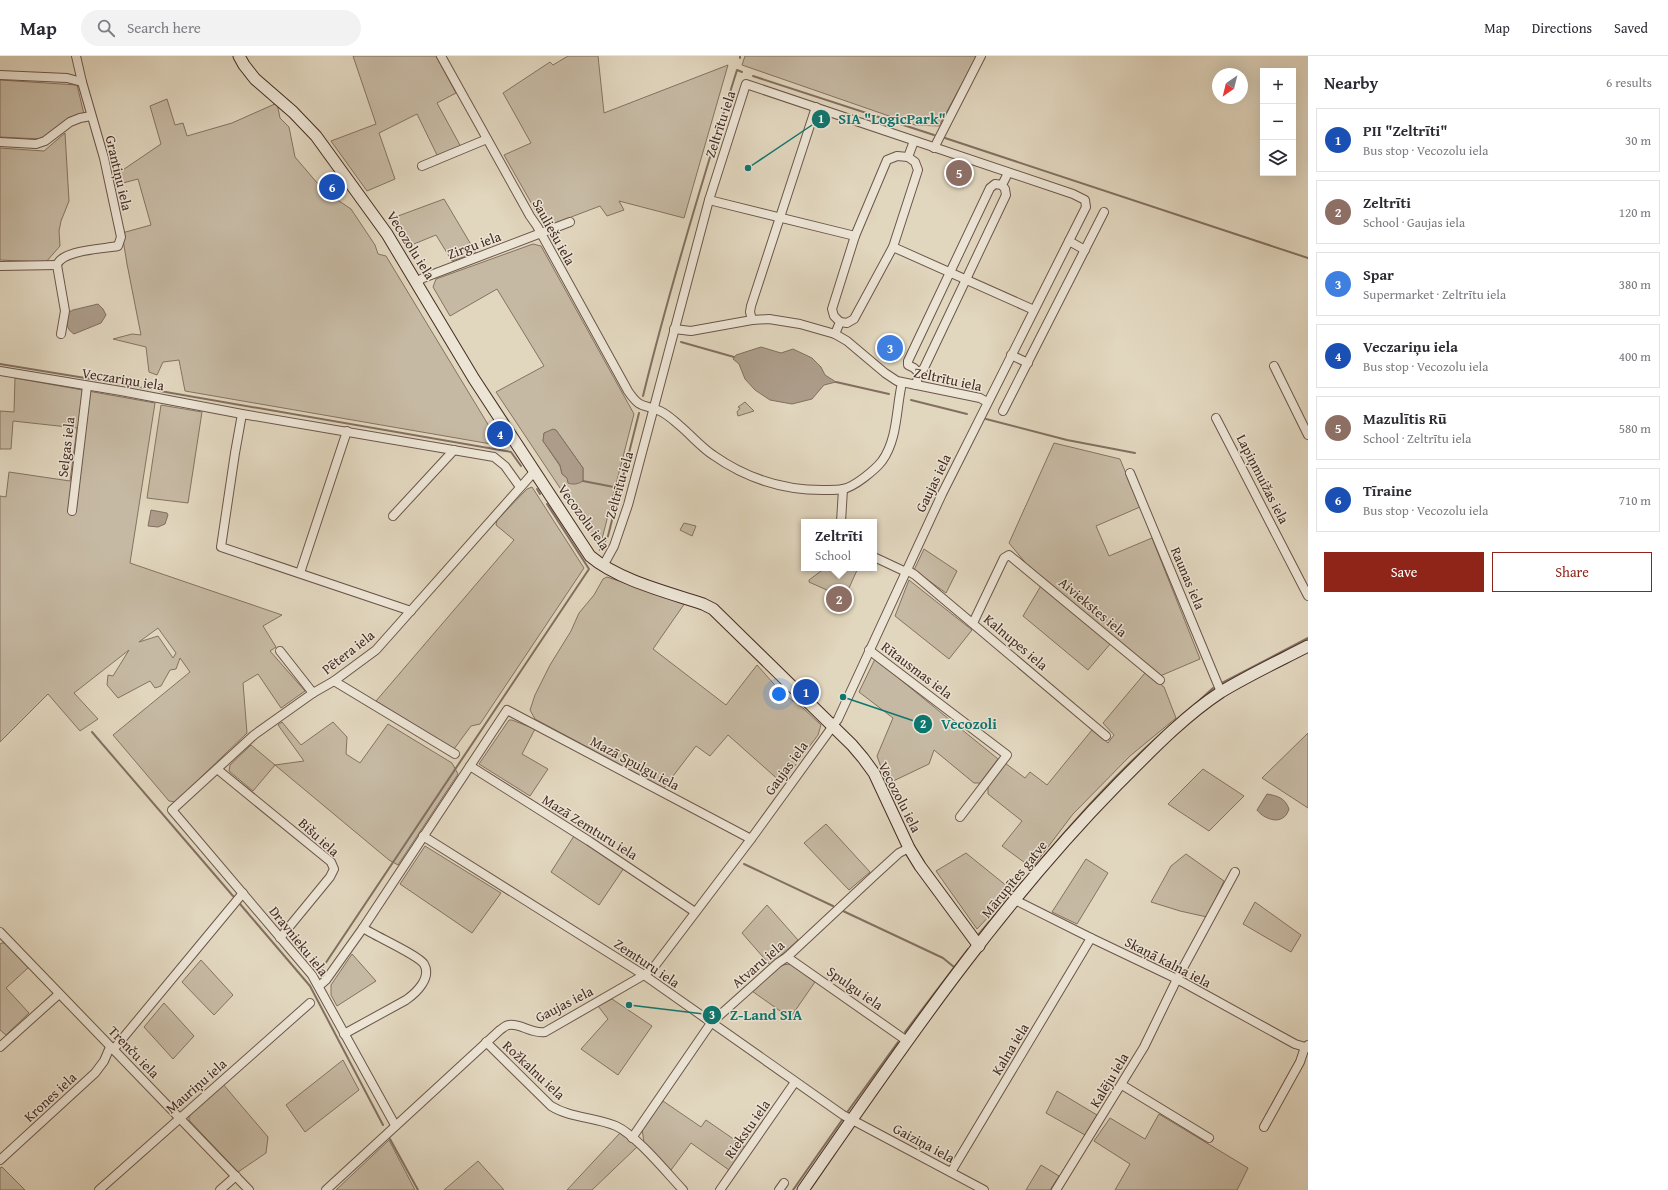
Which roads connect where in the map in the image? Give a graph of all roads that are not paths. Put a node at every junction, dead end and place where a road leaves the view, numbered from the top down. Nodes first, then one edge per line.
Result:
1 (76, 56) edge
2 (239, 56) edge
3 (441, 56) edge
4 (982, 56) edge
5 (0, 75) edge
6 (82, 82) junction
7 (816, 107) junction
8 (91, 116) junction
9 (487, 139) junction
10 (914, 141) junction
11 (0, 142) edge
12 (934, 148) junction
13 (908, 157) junction
14 (422, 166) dead end
15 (1008, 172) junction
16 (1002, 185) junction
17 (1082, 198) joint
18 (709, 200) junction
19 (1104, 212) dead end
20 (780, 217) junction
21 (570, 222) dead end
22 (541, 233) junction
23 (855, 236) junction
24 (1069, 241) junction
25 (893, 247) junction
26 (1085, 250) junction
27 (57, 265) junction
28 (0, 266) edge
29 (951, 272) junction
30 (966, 280) junction
31 (416, 282) junction
32 (1034, 310) junction
33 (752, 320) junction
34 (840, 322) junction
35 (674, 329) junction
36 (61, 334) dead end
37 (835, 334) junction
38 (1011, 355) junction
39 (1028, 363) junction
40 (1274, 366) dead end
41 (0, 371) edge
42 (919, 373) junction
43 (902, 383) junction
44 (916, 385) junction
45 (87, 386) junction
46 (987, 402) junction
47 (653, 409) junction
48 (1003, 411) dead end
49 (242, 414) junction
50 (1216, 418) dead end
51 (347, 431) junction
52 (1308, 435) edge
53 (454, 450) junction
54 (534, 472) junction
55 (1130, 474) dead end
56 (520, 487) junction
57 (843, 489) junction
58 (72, 511) dead end
59 (393, 516) dead end
60 (841, 519) edge
61 (877, 558) edge
62 (603, 566) junction
63 (907, 571) junction
64 (300, 573) junction
65 (1308, 596) edge
66 (411, 611) junction
67 (973, 623) junction
68 (1308, 646) edge
69 (869, 650) junction
70 (280, 651) dead end
71 (1160, 680) dead end
72 (334, 681) junction
73 (1221, 692) junction
74 (313, 693) junction
75 (833, 726) junction
76 (1106, 736) dead end
77 (455, 754) dead end
78 (470, 766) junction
79 (217, 769) junction
80 (172, 810) joint
81 (960, 817) dead end
82 (423, 836) junction
83 (751, 839) junction
84 (909, 848) junction
85 (1234, 872) dead end
86 (243, 893) junction
87 (1015, 900) junction
88 (696, 912) junction
89 (363, 928) junction
90 (1, 934) edge
91 (280, 938) junction
92 (1091, 938) junction
93 (979, 946) junction
94 (787, 956) junction
95 (644, 975) junction
96 (1177, 979) junction
97 (319, 986) junction
98 (59, 994) junction
99 (310, 1003) dead end
100 (711, 1023) junction
101 (344, 1034) junction
102 (907, 1041) junction
103 (486, 1042) junction
104 (1307, 1047) edge
105 (0, 1048) edge
106 (112, 1048) junction
107 (795, 1082) junction
108 (1122, 1085) junction
109 (180, 1117) junction
110 (852, 1119) junction
111 (395, 1125) junction
112 (1264, 1127) dead end
113 (632, 1138) junction
114 (1209, 1138) dead end
115 (0, 1160) edge
116 (951, 1172) junction
117 (236, 1176) junction
118 (784, 1183) dead end
119 (99, 1190) edge
120 (220, 1190) edge
121 (249, 1190) edge
122 (326, 1190) edge
123 (683, 1190) edge
124 (720, 1190) edge
125 (779, 1190) edge
126 (803, 1190) edge
127 (984, 1190) edge
128 (1056, 1190) edge

1 - 6 street, Grantiņu iela
2 - 31 street, Vecozolu iela
3 - 9 street, Sauliešu iela
4 - 12 street
5 - 6 street
6 - 8 street, Grantiņu iela
7 - 10 street, Zeltrītu iela
7 - 18 street, Zeltrītu iela
7 - 20 street
8 - 11 street
8 - 27 street, Grantiņu iela
9 - 14 street
9 - 22 street, Sauliešu iela
10 - 12 street, Zeltrītu iela
10 - 13 street
12 - 15 street, Zeltrītu iela
13 - 23 street
13 - 25 street
15 - 16 street
15 - 17 street, Zeltrītu iela
16 - 29 street
16 - 30 street
17 - 24 street, Gaujas iela
18 - 20 street
18 - 35 street, Zeltrītu iela
19 - 26 street
20 - 23 street
20 - 33 street
21 - 22 street, Zirgu iela
22 - 31 street, Zirgu iela
22 - 47 street, Sauliešu iela
23 - 34 street
24 - 26 street
24 - 32 street, Gaujas iela
25 - 29 street
25 - 34 street
26 - 39 street
27 - 28 street
27 - 36 street
29 - 30 street
29 - 42 street
30 - 32 street
30 - 42 street
31 - 54 street, Vecozolu iela
32 - 38 street, Gaujas iela
33 - 35 street, Zeltrītu iela
33 - 37 street, Zeltrītu iela
34 - 37 street
35 - 47 street, Zeltrītu iela
37 - 43 street, Zeltrītu iela
38 - 39 street
38 - 46 street, Gaujas iela
39 - 48 street
40 - 52 street
41 - 45 street, Veczariņu iela
42 - 44 street
43 - 44 street, Zeltrītu iela
43 - 57 street, Zeltrītu iela
44 - 46 street, Zeltrītu iela
45 - 49 street, Veczariņu iela
45 - 58 street, Selgas iela
46 - 63 street, Gaujas iela
47 - 57 street, Zeltrītu iela
47 - 62 street, Zeltrītu iela
49 - 51 street, Veczariņu iela
49 - 64 street
50 - 65 street, Lapiņmuižas iela
51 - 53 street, Veczariņu iela
51 - 64 street
53 - 56 street, Veczariņu iela
53 - 59 street
54 - 56 street, Pētera iela
54 - 62 street, Vecozolu iela
55 - 73 street, Raunas iela
56 - 66 street, Pētera iela
57 - 60 street
61 - 63 street, Kalnupes iela
62 - 75 street, Vecozolu iela
63 - 67 street, Kalnupes iela
63 - 69 street, Gaujas iela
64 - 66 street
66 - 72 street, Pētera iela
67 - 71 street, Aiviekstes iela
67 - 76 street, Kalnupes iela
68 - 73 street, Mārupītes gatve
69 - 75 street, Gaujas iela
69 - 81 street, Rītausmas iela
70 - 74 street
72 - 74 street, Pētera iela
72 - 77 street
73 - 87 street, Mārupītes gatve
74 - 79 street, Pētera iela
75 - 83 street, Gaujas iela
75 - 84 street, Vecozolu iela
78 - 82 street
78 - 83 street, Mazā Spulgu iela
78 - 88 street, Mazā Zemturu iela
79 - 80 street, Pētera iela
79 - 91 street, Bišu iela
80 - 86 street, Dravnieku iela
82 - 89 street
82 - 95 street, Zemturu iela
83 - 88 street, Gaujas iela
84 - 93 street, Vecozolu iela
84 - 94 street, Atvaru iela
85 - 96 street, Kalēju iela
86 - 91 street, Dravnieku iela
86 - 106 street, Krones iela
87 - 92 street, Skaņā kalna iela
87 - 93 street, Mārupītes gatve
88 - 95 street, Gaujas iela
89 - 97 street
89 - 101 street
90 - 98 street, Trenču iela
91 - 97 street, Dravnieku iela
92 - 96 street, Skaņā kalna iela
92 - 116 street, Kalna iela
93 - 102 street, Mārupītes gatve
94 - 100 street, Atvaru iela
94 - 102 street, Spulgu iela
95 - 100 street, Zemturu iela
95 - 103 street, Gaujas iela
96 - 104 street, Skaņā kalna iela
96 - 108 street, Kalēju iela
97 - 101 street, Dravnieku iela
98 - 105 street
98 - 106 street, Trenču iela
99 - 109 street, Mauriņu iela
100 - 107 street, Zemturu iela
100 - 113 street, Atvaru iela
101 - 111 street, Dravnieku iela
102 - 110 street, Mārupītes gatve
103 - 111 street, Gaujas iela
103 - 113 street, Rožkalnu iela
104 - 112 street
106 - 109 street, Trenču iela
106 - 115 street, Krones iela
107 - 110 street, Zemturu iela
107 - 124 street, Riekstu iela
108 - 114 street
108 - 128 street, Kalēju iela
109 - 117 street, Trenču iela
109 - 119 street, Mauriņu iela
110 - 116 street, Gaiziņa iela
110 - 126 street, Mārupītes gatve
111 - 122 street, Gaujas iela
113 - 123 street, Rožkalnu iela
116 - 127 street, Gaiziņa iela
117 - 120 street
117 - 121 street, Trenču iela
118 - 125 street

